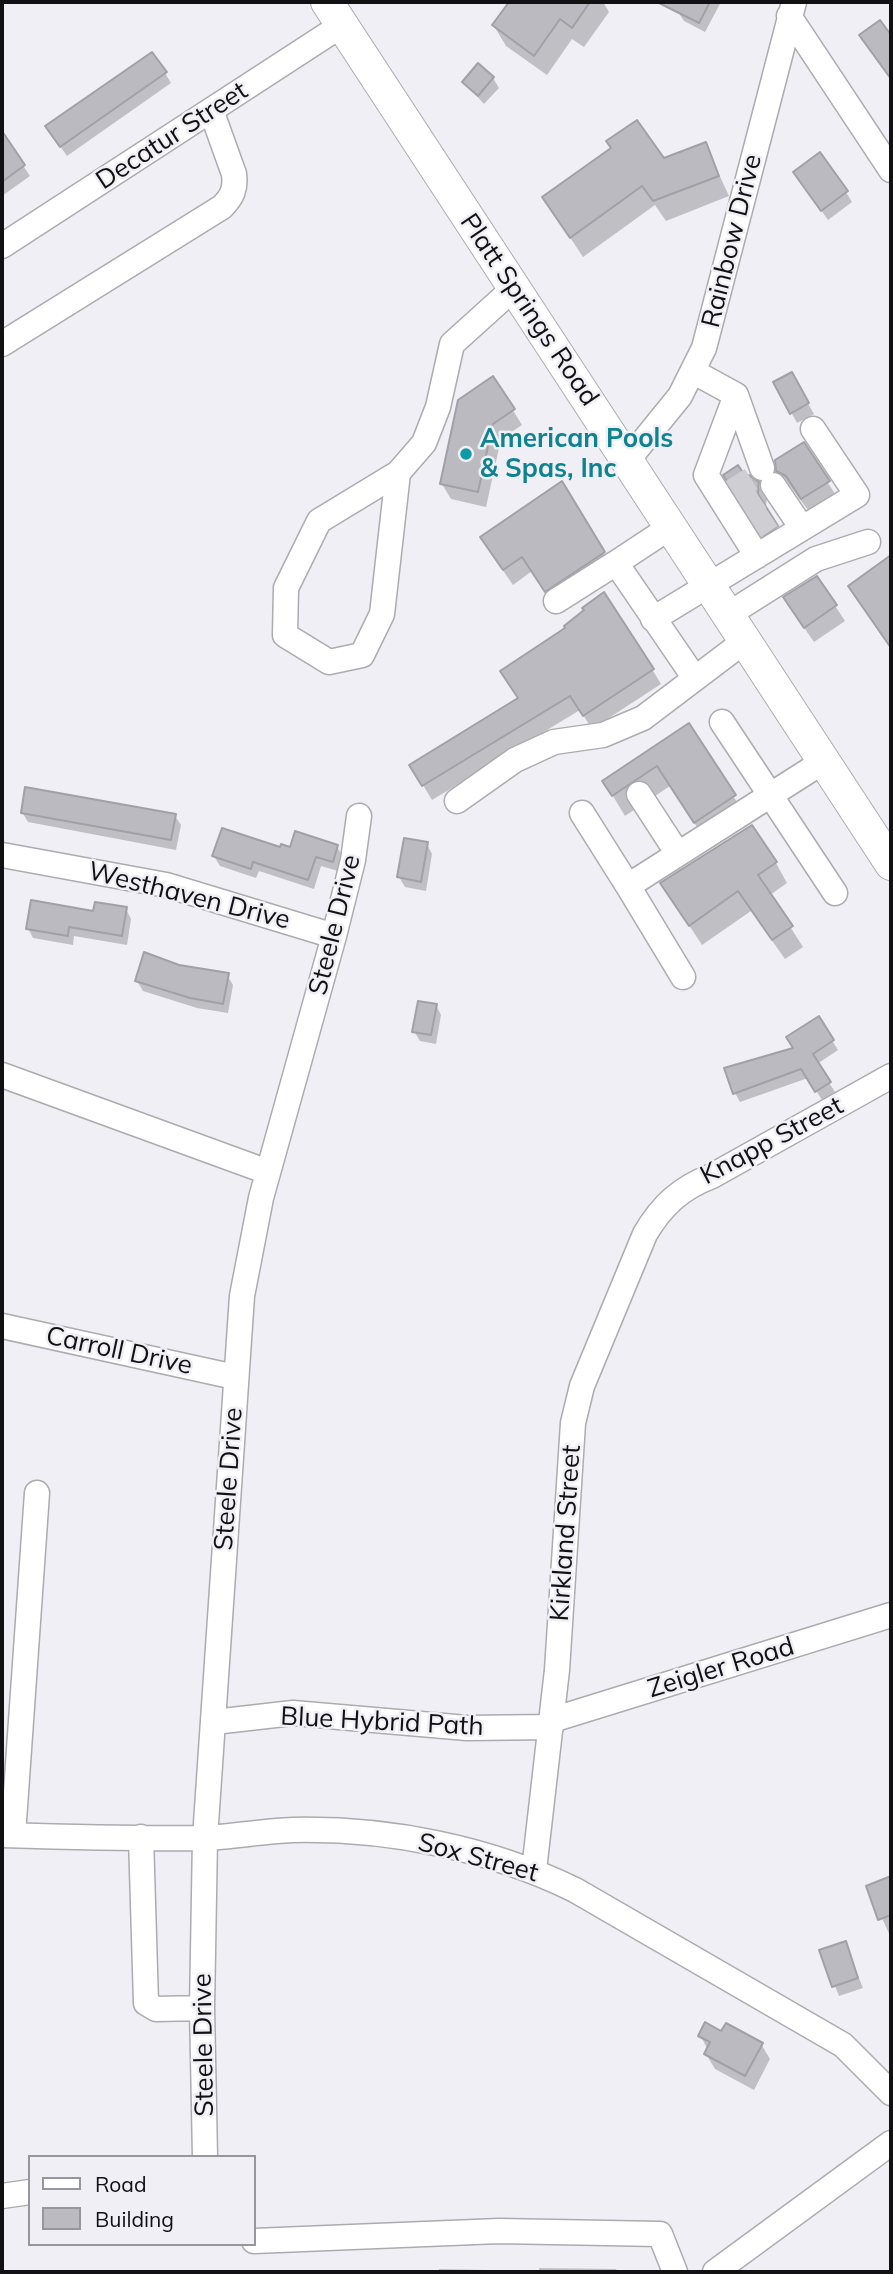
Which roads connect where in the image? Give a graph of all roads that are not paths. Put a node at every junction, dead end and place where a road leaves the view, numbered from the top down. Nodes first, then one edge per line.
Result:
1 (791, 9) edge
2 (334, 13) edge
3 (211, 110) junction
4 (891, 170) edge
5 (2, 246) edge
6 (513, 289) junction
7 (2, 344) edge
8 (694, 372) junction
9 (736, 395) junction
10 (813, 429) dead end
11 (628, 460) junction
12 (398, 473) junction
13 (754, 503) junction
14 (673, 526) junction
15 (802, 528) junction
16 (868, 542) dead end
17 (757, 556) junction
18 (616, 563) junction
19 (710, 584) junction
20 (556, 601) dead end
21 (653, 620) junction
22 (738, 627) junction
23 (694, 677) junction
24 (722, 722) dead end
25 (824, 761) junction
26 (639, 794) dead end
27 (771, 795) junction
28 (457, 801) dead end
29 (582, 813) dead end
30 (359, 816) dead end
31 (678, 854) junction
32 (2, 855) edge
33 (891, 864) edge
34 (628, 886) junction
35 (835, 893) dead end
36 (334, 936) junction
37 (683, 977) dead end
38 (2, 1075) edge
39 (891, 1076) edge
40 (268, 1172) junction
41 (658, 1212) joint
42 (2, 1326) edge
43 (235, 1377) junction
44 (37, 1493) dead end
45 (891, 1615) edge
46 (214, 1722) junction
47 (551, 1723) junction
48 (7, 1835) edge
49 (141, 1837) junction
50 (205, 1838) junction
51 (534, 1870) junction
52 (202, 2008) junction
53 (891, 2093) edge
54 (891, 2143) edge
55 (205, 2155) edge
56 (28, 2192) edge
57 (3, 2195) edge
58 (256, 2241) edge
59 (675, 2272) edge
60 (715, 2272) edge

1 - 4 street
1 - 8 street, Rainbow Drive
2 - 3 street, Decatur Street
2 - 6 main road, Platt Springs Road
3 - 5 street, Decatur Street
3 - 7 street
6 - 11 main road, Platt Springs Road
6 - 12 street
8 - 9 street
8 - 11 street, Rainbow Drive
9 - 13 street
9 - 13 street
10 - 15 street
11 - 14 main road, Platt Springs Road
12 - 12 street
13 - 15 street
13 - 17 street
14 - 18 street
14 - 19 main road, Platt Springs Road
15 - 17 street
16 - 22 street
17 - 19 street
18 - 20 street
18 - 21 street
19 - 21 street
19 - 22 main road, Platt Springs Road
21 - 23 street
22 - 23 street
22 - 25 main road, Platt Springs Road
23 - 28 street
24 - 27 street
25 - 27 street
25 - 33 main road, Platt Springs Road
26 - 31 street
27 - 31 street
27 - 35 street
29 - 34 street
30 - 36 street, Steele Drive
31 - 34 street
32 - 36 street, Westhaven Drive
34 - 37 street
36 - 40 street, Steele Drive
38 - 40 street
39 - 41 street, Knapp Street
40 - 43 street, Steele Drive
41 - 47 street, Kirkland Street
42 - 43 street, Carroll Drive
43 - 46 street, Steele Drive
44 - 48 street
45 - 47 street, Zeigler Road
46 - 47 street, Blue Hybrid Path
46 - 50 street, Steele Drive
47 - 51 street, Kirkland Street
48 - 49 street, Sox Street
49 - 50 street, Sox Street
49 - 52 street
50 - 51 street, Sox Street
50 - 52 street, Steele Drive
51 - 53 street, Sox Street
52 - 55 street, Steele Drive
54 - 60 street
56 - 57 street
58 - 59 street

